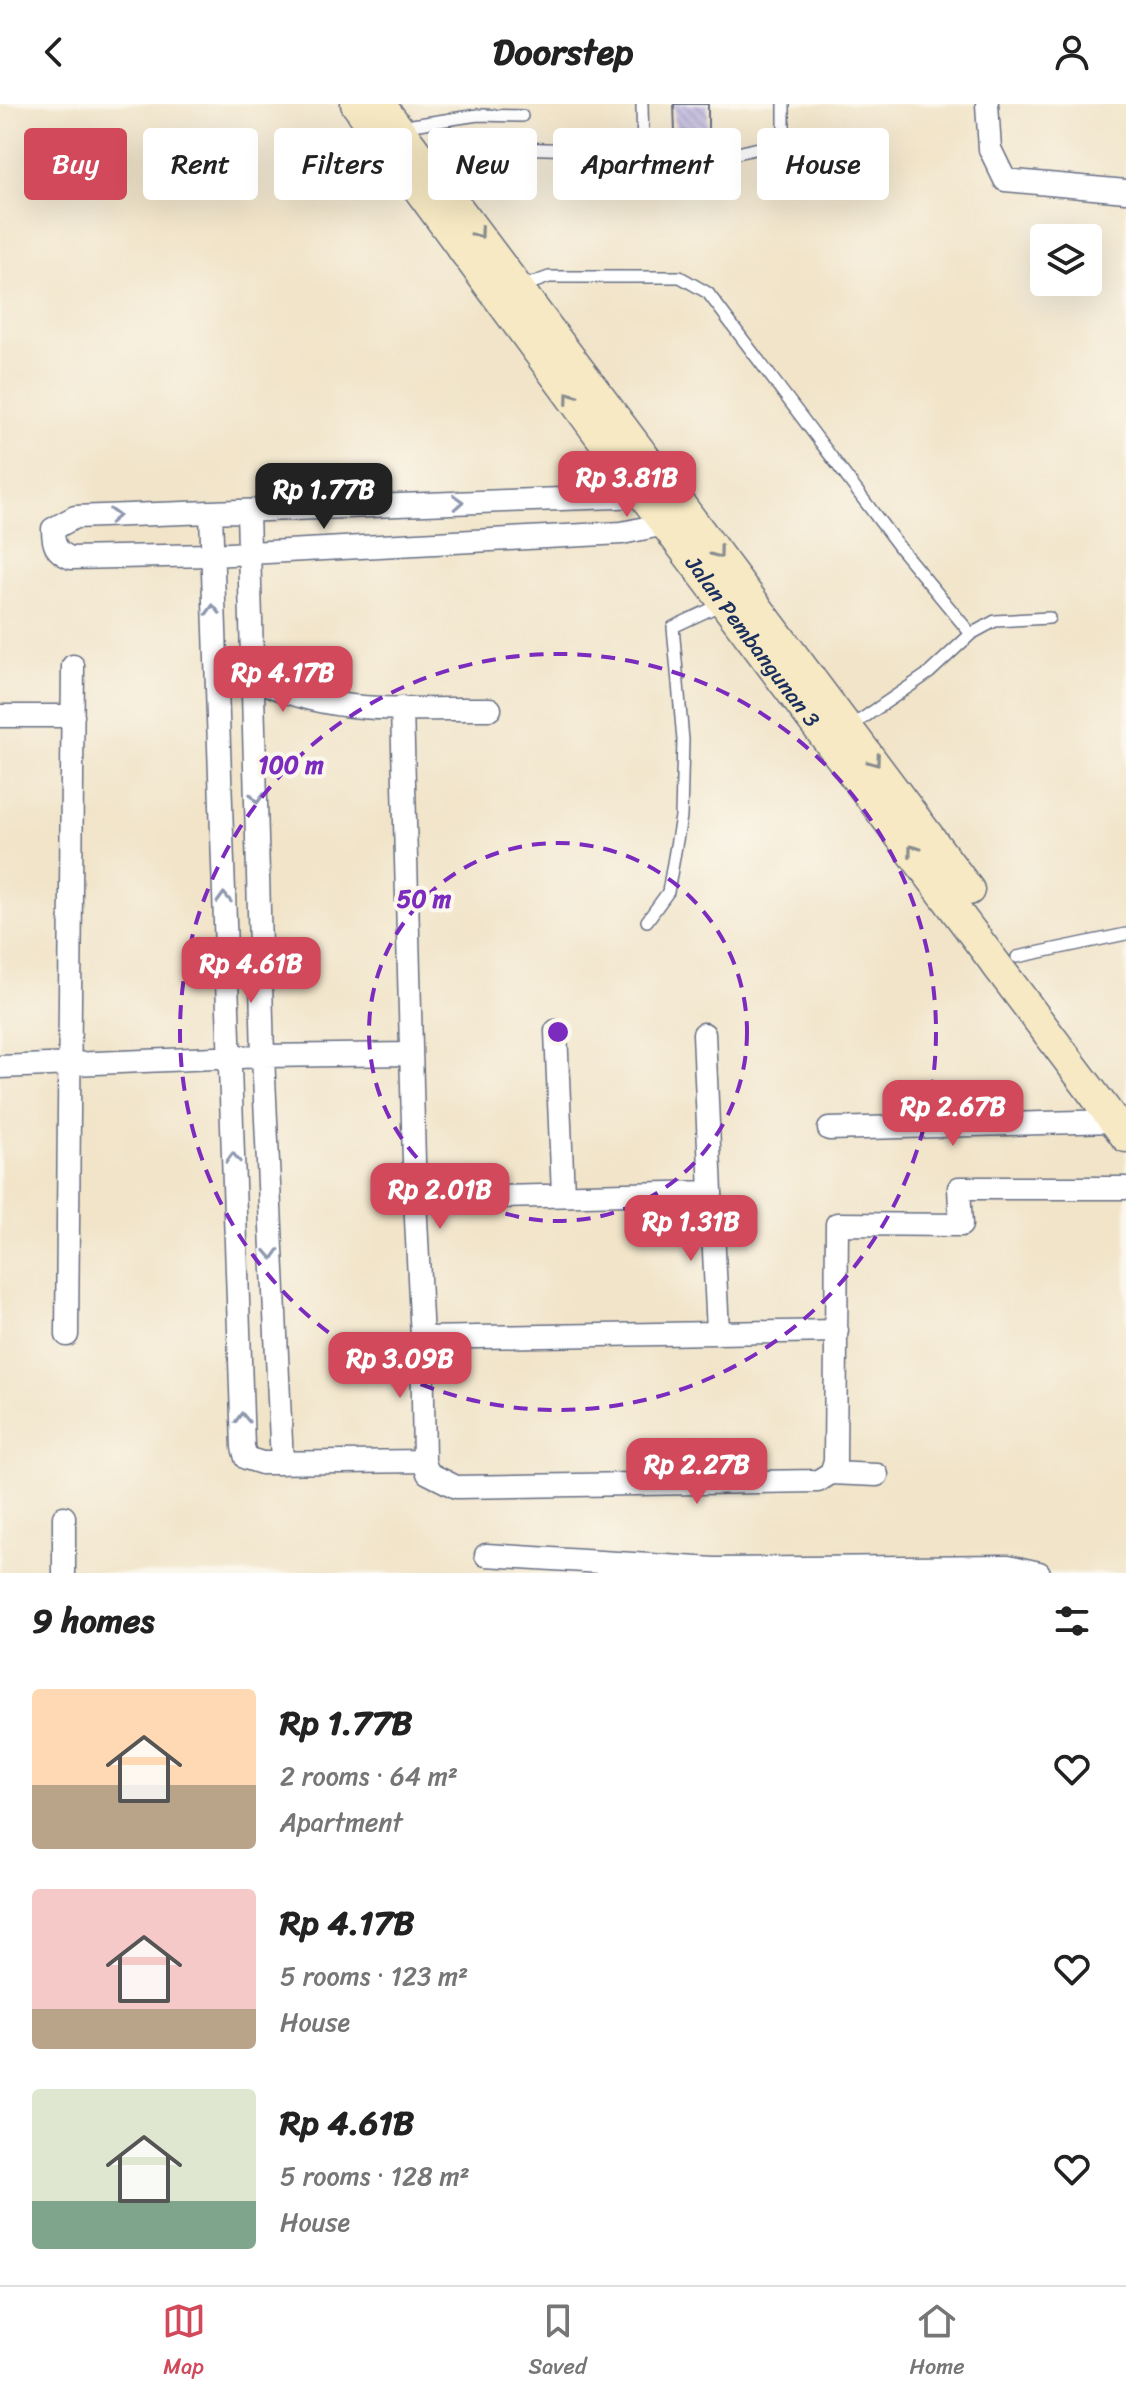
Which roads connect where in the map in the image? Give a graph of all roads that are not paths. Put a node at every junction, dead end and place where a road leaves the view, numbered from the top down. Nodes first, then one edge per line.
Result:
1 (356, 104) edge
2 (642, 104) edge
3 (784, 104) edge
4 (987, 104) edge
5 (389, 115) edge
6 (522, 116) dead end
7 (642, 128) edge
8 (741, 152) edge
9 (428, 182) edge
10 (428, 186) edge
11 (1126, 191) edge
12 (439, 200) edge
13 (440, 200) edge
14 (519, 288) junction
15 (642, 492) junction
16 (248, 512) junction
17 (211, 513) junction
18 (675, 518) junction
19 (622, 533) junction
20 (249, 552) junction
21 (211, 555) junction
22 (725, 603) junction
23 (1049, 618) dead end
24 (971, 634) junction
25 (73, 666) dead end
26 (794, 672) junction
27 (255, 677) junction
28 (402, 708) junction
29 (490, 709) dead end
30 (0, 716) edge
31 (73, 716) junction
32 (850, 727) junction
33 (647, 921) dead end
34 (1126, 934) edge
35 (1017, 957) junction
36 (556, 1031) dead end
37 (704, 1034) dead end
38 (1074, 1047) junction
39 (410, 1054) junction
40 (263, 1056) junction
41 (230, 1058) junction
42 (69, 1065) junction
43 (0, 1067) edge
44 (1122, 1120) edge
45 (829, 1129) dead end
46 (1126, 1188) edge
47 (711, 1192) junction
48 (563, 1194) junction
49 (415, 1199) junction
50 (718, 1331) junction
51 (837, 1331) junction
52 (67, 1335) dead end
53 (422, 1338) junction
54 (424, 1461) junction
55 (282, 1463) junction
56 (831, 1473) junction
57 (877, 1475) dead end
58 (64, 1517) dead end
59 (486, 1555) dead end
60 (937, 1570) edge
61 (715, 1571) edge
62 (64, 1573) edge
63 (1039, 1573) edge

1 - 10 street, Jalan Pembangunan 3
2 - 7 lane
3 - 8 lane
4 - 11 street
5 - 6 lane
5 - 9 street, Jalan Pembangunan 3
15 -> 12 street, Jalan Pembangunan 3
13 -> 14 street, Jalan Pembangunan 3
14 - 15 street, Jalan Pembangunan 3
14 - 24 lane
16 -> 15 street
15 - 18 street, Jalan Pembangunan 3
15 - 19 street
16 - 17 street
16 - 20 street
17 - 21 street
21 -> 17 street
18 - 19 street
18 - 22 street, Jalan Pembangunan 3
18 -> 26 street, Jalan Pembangunan 3
19 - 20 street
20 - 21 street
20 - 27 street
41 -> 21 street
22 - 26 street, Jalan Pembangunan 3
22 - 33 lane
23 - 24 lane
24 - 32 lane
25 - 31 street
26 - 32 street, Jalan Pembangunan 3
38 -> 26 street, Jalan Pembangunan 3
27 - 28 street
27 -> 40 street
28 - 29 street
28 - 39 street
30 - 31 street
31 - 42 street
32 -> 35 street, Jalan Pembangunan 3
34 - 35 lane
35 - 38 street, Jalan Pembangunan 3
36 - 48 street
37 - 47 street
38 - 44 street, Jalan Pembangunan 3
39 - 40 street
39 - 49 street
40 - 41 street
40 -> 55 street
41 - 42 street
55 -> 41 street
42 - 43 street
42 - 52 street
44 - 45 street
46 - 51 street
47 - 48 street
47 - 50 street
48 - 49 street
49 - 53 street
50 - 51 street
50 - 53 street
51 - 56 street
53 - 54 street
54 - 55 street
54 - 56 street
56 - 57 street
58 - 62 street
59 - 61 street
60 - 61 street
60 - 63 street

